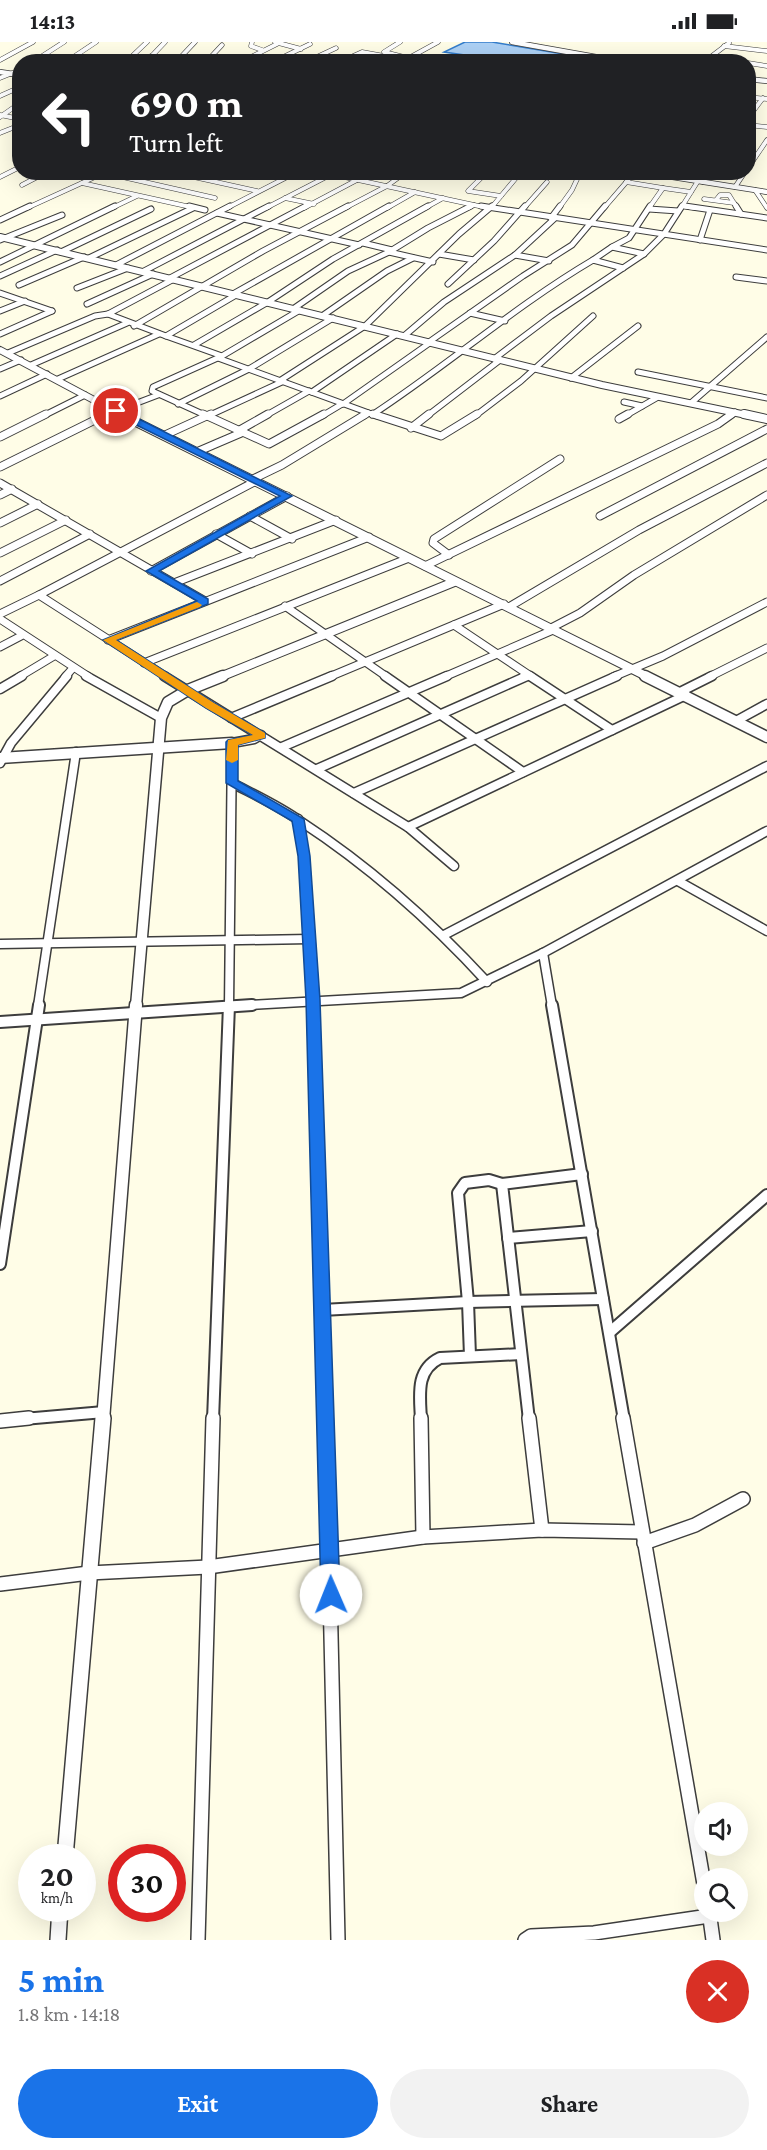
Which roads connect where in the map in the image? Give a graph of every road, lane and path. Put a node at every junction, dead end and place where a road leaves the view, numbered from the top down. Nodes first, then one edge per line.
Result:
1 (33, 42) edge
2 (64, 42) edge
3 (96, 42) edge
4 (147, 42) edge
5 (165, 42) edge
6 (195, 42) edge
7 (252, 42) edge
8 (400, 42) edge
9 (438, 42) edge
10 (512, 42) edge
11 (731, 42) edge
12 (276, 43) edge
13 (310, 44) dead end
14 (222, 45) dead end
15 (724, 46) junction
16 (336, 48) dead end
17 (302, 49) junction
18 (262, 51) junction
19 (767, 51) edge
20 (45, 54) edge
21 (78, 54) edge
22 (134, 54) edge
23 (153, 54) edge
24 (184, 54) edge
25 (215, 54) edge
26 (258, 54) edge
27 (266, 54) edge
28 (290, 54) edge
29 (323, 54) edge
30 (358, 54) edge
31 (378, 54) edge
32 (385, 54) edge
33 (420, 54) edge
34 (579, 54) edge
35 (715, 54) edge
36 (0, 60) edge
37 (0, 72) edge
38 (10, 74) joint
39 (0, 78) edge
40 (767, 140) edge
41 (756, 153) edge
42 (759, 153) junction
43 (756, 157) edge
44 (31, 180) edge
45 (89, 180) edge
46 (137, 180) edge
47 (211, 180) edge
48 (280, 180) edge
49 (321, 180) edge
50 (359, 180) joint
51 (395, 180) edge
52 (479, 180) edge
53 (514, 180) edge
54 (577, 180) edge
55 (693, 180) edge
56 (740, 180) edge
57 (700, 181) junction
58 (547, 182) dead end
59 (626, 182) joint
60 (82, 183) junction
61 (21, 185) dead end
62 (387, 186) junction
63 (735, 187) junction
64 (663, 188) junction
65 (755, 190) junction
66 (257, 191) junction
67 (415, 192) junction
68 (691, 192) junction
69 (767, 192) edge
70 (137, 196) junction
71 (501, 196) junction
72 (215, 198) dead end
73 (285, 198) junction
74 (442, 198) junction
75 (704, 199) dead end
76 (315, 204) junction
77 (474, 205) junction
78 (766, 207) edge
79 (193, 208) junction
80 (491, 208) junction
81 (151, 209) dead end
82 (649, 209) junction
83 (680, 209) junction
84 (205, 210) dead end
85 (710, 210) junction
86 (217, 213) junction
87 (519, 213) junction
88 (741, 214) junction
89 (62, 215) dead end
90 (244, 218) junction
91 (767, 218) edge
92 (552, 219) junction
93 (0, 220) edge
94 (592, 224) junction
95 (271, 225) junction
96 (635, 230) junction
97 (301, 232) junction
98 (664, 234) junction
99 (1, 238) edge
100 (330, 238) junction
101 (700, 240) junction
102 (361, 244) junction
103 (35, 245) junction
104 (612, 247) junction
105 (767, 250) edge
106 (59, 251) junction
107 (391, 251) junction
108 (439, 254) junction
109 (644, 254) junction
110 (515, 255) junction
111 (87, 258) junction
112 (413, 258) junction
113 (474, 260) junction
114 (593, 260) junction
115 (549, 261) junction
116 (0, 262) edge
117 (433, 262) junction
118 (116, 265) junction
119 (128, 267) junction
120 (623, 268) junction
121 (144, 272) junction
122 (153, 274) junction
123 (0, 276) edge
124 (736, 277) dead end
125 (172, 279) junction
126 (767, 281) edge
127 (448, 284) dead end
128 (19, 285) dead end
129 (204, 287) junction
130 (77, 288) dead end
131 (0, 293) edge
132 (234, 294) junction
133 (25, 301) junction
134 (268, 302) junction
135 (87, 304) dead end
136 (296, 309) junction
137 (0, 311) edge
138 (470, 313) junction
139 (108, 314) junction
140 (322, 316) junction
141 (593, 316) dead end
142 (333, 318) junction
143 (505, 321) junction
144 (130, 325) junction
145 (365, 326) junction
146 (638, 326) dead end
147 (0, 334) edge
148 (159, 334) junction
149 (400, 335) junction
150 (166, 336) junction
151 (767, 337) edge
152 (430, 342) junction
153 (194, 345) junction
154 (464, 351) junction
155 (4, 352) edge
156 (220, 357) junction
157 (497, 359) junction
158 (21, 360) junction
159 (31, 365) junction
160 (0, 369) edge
161 (249, 369) junction
162 (535, 369) junction
163 (638, 372) dead end
164 (47, 374) junction
165 (571, 378) junction
166 (58, 379) junction
167 (282, 380) junction
168 (708, 387) junction
169 (310, 392) junction
170 (158, 394) junction
171 (85, 395) junction
172 (0, 396) edge
173 (658, 397) junction
174 (767, 398) edge
175 (624, 402) dead end
176 (691, 403) junction
177 (178, 404) junction
178 (343, 404) junction
179 (642, 406) junction
180 (115, 411) junction
181 (735, 412) junction
182 (370, 414) junction
183 (208, 417) junction
184 (619, 419) dead end
185 (767, 419) edge
186 (411, 428) junction
187 (767, 429) edge
188 (240, 432) junction
189 (165, 435) junction
190 (0, 437) edge
191 (199, 451) junction
192 (560, 459) dead end
193 (767, 463) edge
194 (0, 467) edge
195 (254, 480) junction
196 (0, 483) edge
197 (12, 489) junction
198 (0, 495) edge
199 (767, 495) edge
200 (287, 496) junction
201 (38, 504) junction
202 (250, 516) junction
203 (600, 516) dead end
204 (66, 520) junction
205 (336, 520) junction
206 (0, 523) edge
207 (90, 534) junction
208 (216, 534) junction
209 (369, 537) junction
210 (292, 539) junction
211 (118, 552) junction
212 (0, 553) edge
213 (252, 554) junction
214 (449, 555) junction
215 (409, 558) junction
216 (425, 566) junction
217 (151, 571) junction
218 (0, 581) edge
219 (454, 582) junction
220 (174, 584) junction
221 (39, 595) junction
222 (205, 602) junction
223 (767, 602) edge
224 (285, 606) junction
225 (506, 606) junction
226 (0, 614) edge
227 (0, 619) edge
228 (454, 625) junction
229 (552, 629) junction
230 (324, 634) junction
231 (21, 636) junction
232 (108, 640) junction
233 (0, 647) edge
234 (767, 648) edge
235 (496, 654) junction
236 (54, 656) junction
237 (363, 662) junction
238 (144, 663) junction
239 (73, 668) junction
240 (632, 669) junction
241 (528, 675) junction
242 (0, 689) edge
243 (188, 690) junction
244 (409, 692) junction
245 (683, 694) junction
246 (564, 698) junction
247 (767, 704) edge
248 (438, 714) junction
249 (161, 718) junction
250 (231, 718) junction
251 (736, 721) junction
252 (612, 730) junction
253 (261, 735) junction
254 (767, 737) edge
255 (476, 740) junction
256 (232, 742) junction
257 (158, 747) junction
258 (282, 747) junction
259 (76, 752) junction
260 (0, 760) edge
261 (767, 766) edge
262 (317, 769) junction
263 (523, 772) junction
264 (232, 783) junction
265 (354, 793) junction
266 (298, 819) junction
267 (408, 827) junction
268 (767, 831) edge
269 (454, 866) dead end
270 (678, 881) junction
271 (767, 931) edge
272 (444, 935) junction
273 (310, 939) junction
274 (142, 941) junction
275 (231, 941) junction
276 (48, 943) junction
277 (0, 944) edge
278 (543, 953) junction
279 (488, 982) junction
280 (313, 1000) junction
281 (228, 1006) junction
282 (135, 1012) junction
283 (35, 1019) junction
284 (0, 1022) edge
285 (582, 1174) junction
286 (502, 1184) junction
287 (767, 1195) edge
288 (592, 1231) junction
289 (508, 1238) junction
290 (0, 1264) edge
291 (603, 1299) junction
292 (517, 1301) junction
293 (468, 1302) junction
294 (322, 1311) junction
295 (610, 1332) junction
296 (521, 1354) junction
297 (470, 1356) junction
298 (104, 1412) junction
299 (0, 1421) edge
300 (743, 1499) dead end
301 (542, 1530) junction
302 (423, 1537) junction
303 (643, 1538) junction
304 (330, 1549) junction
305 (208, 1567) junction
306 (89, 1573) junction
307 (0, 1584) edge
308 (66, 1844) edge
309 (701, 1868) edge
310 (694, 1916) edge
311 (59, 1922) edge
312 (710, 1922) edge
313 (58, 1940) edge
314 (198, 1940) edge
315 (338, 1940) edge
316 (525, 1940) edge
317 (713, 1940) edge

1 - 36 street
2 - 20 street
3 - 21 street
4 - 22 street
5 - 23 street
6 - 24 street
7 - 18 street
8 - 32 street
9 - 33 street
10 - 34 street
11 - 15 street
12 - 17 street
12 - 18 street
13 - 17 street
14 - 25 street
15 - 19 street
15 - 35 street
16 - 29 street
17 - 28 street
18 - 26 street
18 - 27 street
30 - 31 street
37 - 38 street
38 - 39 street
40 - 42 street
41 - 42 street
42 - 43 street
44 - 61 street
45 - 60 street
46 - 72 street
47 - 66 street
48 - 66 street
49 - 73 street
50 - 62 street
50 - 76 street
51 - 62 street
52 - 71 street
53 - 71 street
54 - 92 street
55 - 57 street
56 - 63 street
57 - 63 street
57 - 68 street
58 - 87 street
59 - 64 street
59 - 94 street
60 - 70 street
60 - 93 street
62 - 67 street
62 - 97 street
63 - 65 street
64 - 68 street
64 - 82 street
65 - 69 street
65 - 78 street
66 - 86 street
67 - 74 street
67 - 100 street
68 - 83 street
70 - 79 street
70 - 103 street
71 - 80 street
73 - 76 street
73 - 90 street
74 - 77 street
74 - 102 street
75 - 88 street
76 - 95 street
77 - 80 street
77 - 107 street
79 - 84 street
79 - 111 street
80 - 87 street
80 - 108 street
81 - 106 street
82 - 83 street
82 - 96 street
83 - 85 street
83 - 98 street
85 - 88 street
85 - 101 street
86 - 90 street
86 - 118 street
87 - 92 street
87 - 113 street
88 - 91 street
89 - 99 street
90 - 95 street
90 - 121 street
92 - 94 street
92 - 110 street
94 - 96 street
94 - 115 street
95 - 97 street
95 - 125 street
96 - 98 street
96 - 104 street
97 - 100 street
97 - 129 street
98 - 101 street
98 - 109 street
99 - 103 street
100 - 102 street
100 - 132 street
101 - 105 street
102 - 107 street
102 - 134 street
103 - 106 street
103 - 116 street
104 - 109 street
104 - 114 street
106 - 111 street
106 - 123 street
107 - 112 street
107 - 136 street
108 - 113 street
108 - 117 street
109 - 120 street
110 - 115 street
110 - 149 street
111 - 118 street
111 - 128 street
112 - 117 street
112 - 140 street
113 - 127 street
114 - 120 street
114 - 143 street
115 - 138 street
117 - 145 street
118 - 119 street
119 - 121 street
119 - 130 street
120 - 157 street
121 - 122 street
122 - 125 street
122 - 135 street
124 - 126 street
125 - 129 street
125 - 139 street
129 - 132 street
129 - 144 street
131 - 133 street
132 - 134 street
132 - 150 street
133 - 137 street
133 - 147 street
134 - 136 street
134 - 153 street
136 - 140 street
136 - 156 street
138 - 143 street
138 - 152 street
139 - 144 street
139 - 155 street
140 - 142 street
141 - 162 street
142 - 145 street
142 - 161 street
143 - 154 street
144 - 148 street
144 - 159 street
145 - 149 street
145 - 167 street
146 - 165 street
148 - 150 street
148 - 166 street
149 - 152 street
149 - 169 street
150 - 153 street
151 - 168 street
152 - 154 street
152 - 178 street
153 - 156 street
154 - 157 street
154 - 182 street
155 - 158 street
156 - 161 street
156 - 170 street
157 - 162 street
157 - 186 street
158 - 159 street
158 - 160 street
159 - 164 street
161 - 167 street
161 - 177 street
162 - 165 street
162 - 186 street
163 - 168 street
164 - 166 street
164 - 172 street
165 - 173 street
166 - 171 street
167 - 169 street
167 - 183 street
168 - 174 street
168 - 176 street
169 - 178 street
169 - 188 street
170 - 177 street
170 - 180 street
171 - 180 street
171 - 190 street
173 - 176 street
173 - 179 street
175 - 179 street
176 - 181 street
177 - 183 street
178 - 182 street
178 - 188 street
179 - 184 street
180 - 189 street
180 - 194 street
181 - 185 street
181 - 214 street
182 - 186 street
182 - 195 street
183 - 188 street
183 - 189 street
187 - 203 street
188 - 191 street
189 - 191 street
191 - 195 street
192 - 214 street
193 - 225 street
195 - 200 street
195 - 211 street
196 - 197 street
197 - 198 street
197 - 201 street
199 - 229 street
200 - 202 street
200 - 205 street
201 - 204 street
201 - 206 street
202 - 208 street
202 - 210 street
204 - 207 street
204 - 212 street
205 - 209 street
205 - 210 street
207 - 211 street
207 - 218 street
208 - 213 street
208 - 217 street
209 - 215 street
209 - 222 street
210 - 213 street
211 - 217 street
211 - 221 street
213 - 220 street
214 - 216 street
215 - 216 street
215 - 224 street
216 - 219 street
217 - 220 street
219 - 225 street
219 - 230 street
220 - 222 street
221 - 226 street
221 - 232 street
222 - 232 street
223 - 240 street
224 - 230 street
224 - 238 street
225 - 228 street
225 - 229 street
227 - 231 street
228 - 235 street
228 - 237 street
229 - 235 street
229 - 240 street
230 - 237 street
230 - 243 street
231 - 233 street
231 - 236 street
232 - 238 street
234 - 245 street
235 - 241 street
235 - 244 street
236 - 239 street
236 - 242 street
237 - 244 street
237 - 250 street
238 - 243 street
239 - 249 street
239 - 260 street
240 - 245 street
240 - 246 street
241 - 246 street
241 - 248 street
243 - 249 street
243 - 250 street
244 - 248 street
244 - 258 street
245 - 251 street
245 - 252 street
246 - 252 street
246 - 255 street
247 - 251 street
248 - 255 street
248 - 262 street
249 - 257 street
250 - 253 street
251 - 254 street
252 - 263 street
253 - 256 street
253 - 258 street
255 - 263 street
255 - 265 street
256 - 257 street
256 - 264 street
257 - 259 street
257 - 274 street
258 - 262 street
259 - 260 street
259 - 276 street
261 - 272 street
262 - 265 street
263 - 267 street
264 - 266 street
264 - 275 street
265 - 267 street
266 - 272 street
266 - 273 street
267 - 269 street
268 - 270 street
270 - 271 street
270 - 278 street
272 - 279 street
273 - 275 street
273 - 280 street
274 - 275 street
274 - 276 street
274 - 282 street
275 - 281 street
276 - 277 street
276 - 283 street
278 - 279 street
278 - 285 street
279 - 280 street
280 - 281 street
280 - 294 street
281 - 282 street
281 - 305 street
282 - 283 street
282 - 298 street
283 - 284 street
283 - 290 street
285 - 286 street
285 - 288 street
286 - 289 street
286 - 293 street
287 - 295 street
288 - 289 street
288 - 291 street
289 - 292 street
291 - 292 street
291 - 295 street
292 - 293 street
292 - 296 street
293 - 294 street
293 - 297 street
294 - 304 street
295 - 303 street
296 - 297 street
296 - 301 street
297 - 302 street
298 - 299 street
298 - 306 street
300 - 303 street
301 - 302 street
301 - 303 street
302 - 304 street
303 - 309 street
304 - 305 street
304 - 315 street
305 - 306 street
305 - 314 street
306 - 307 street
306 - 308 street
310 - 316 street
311 - 313 street
312 - 317 street

